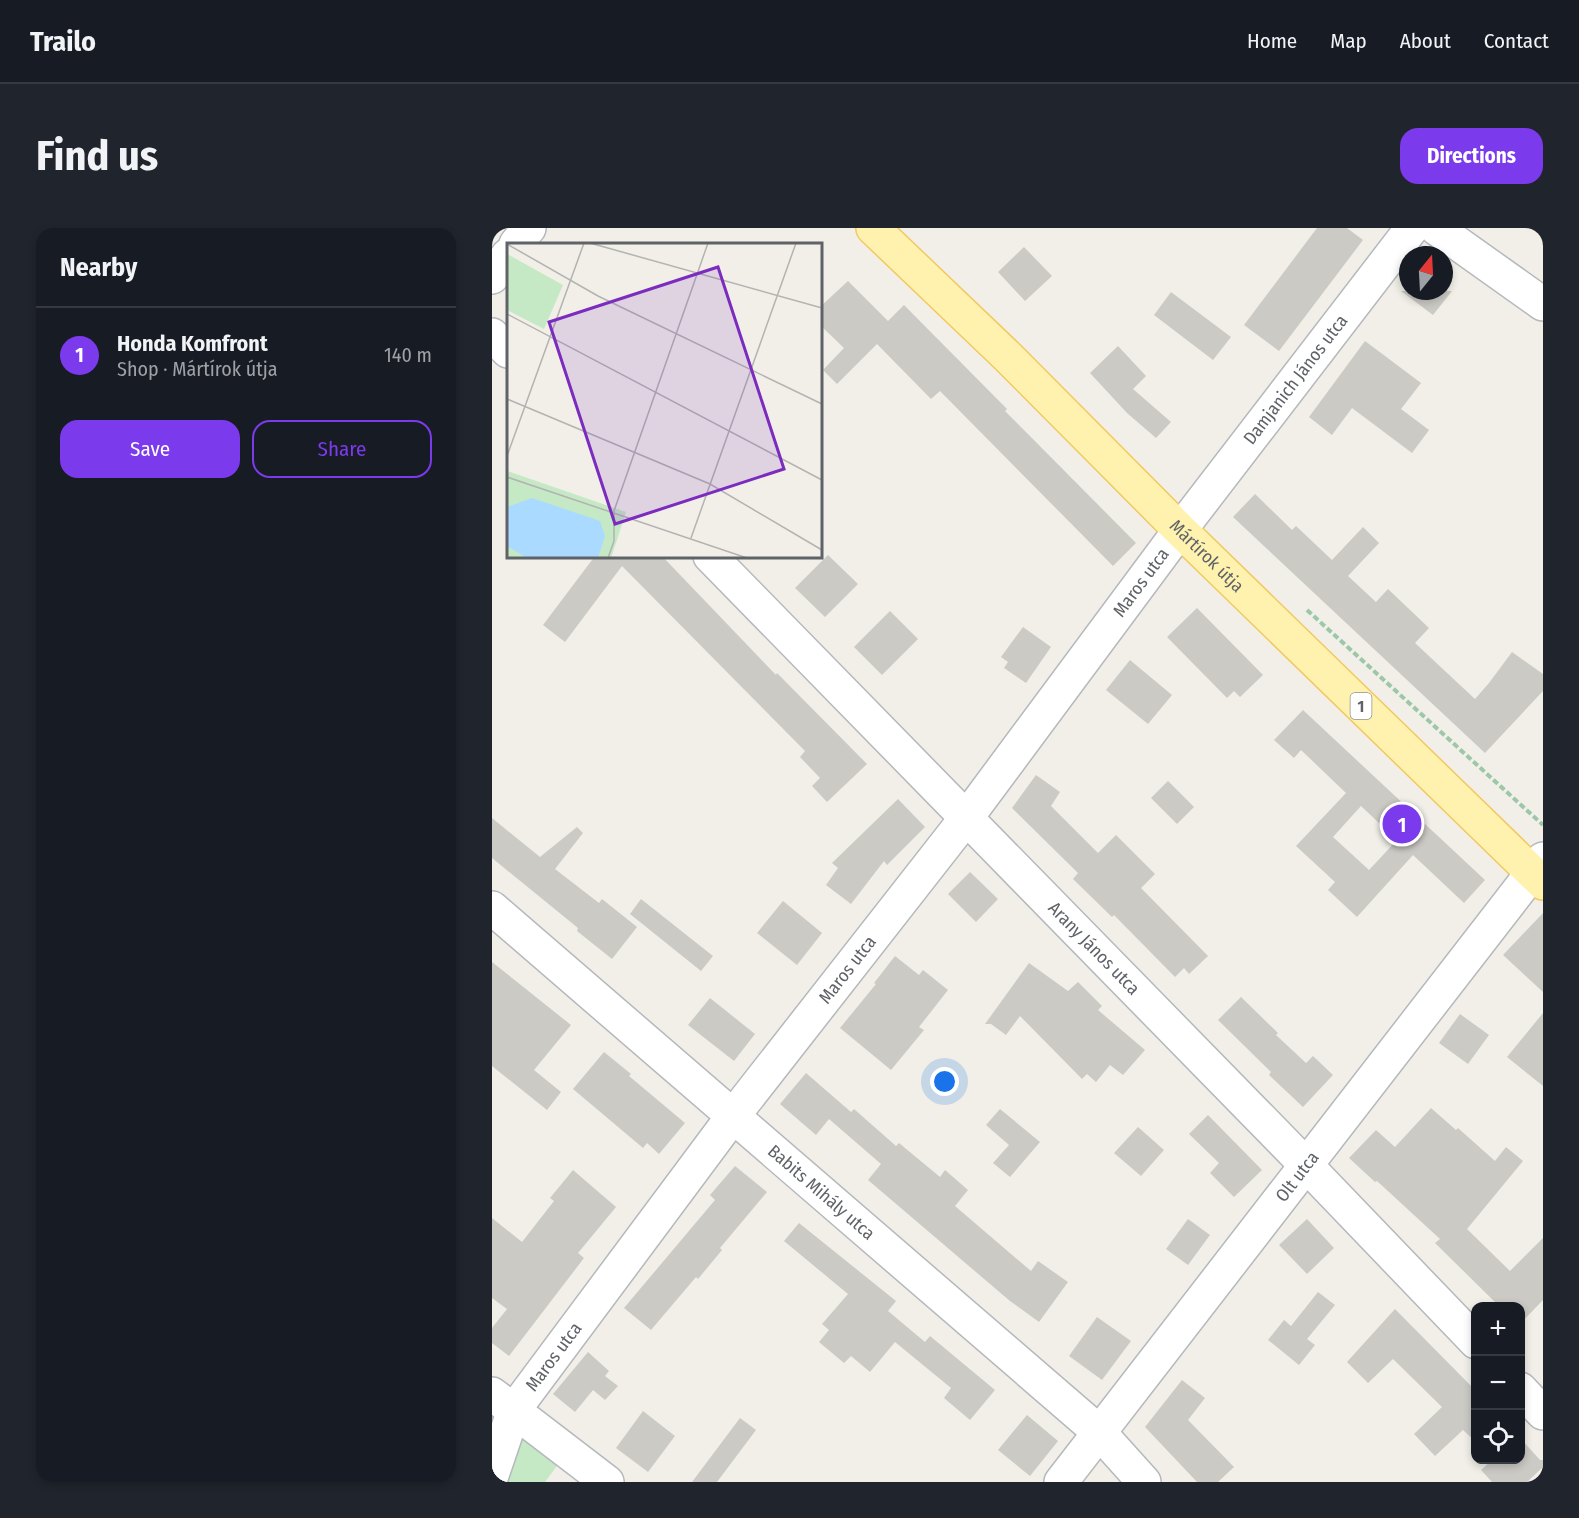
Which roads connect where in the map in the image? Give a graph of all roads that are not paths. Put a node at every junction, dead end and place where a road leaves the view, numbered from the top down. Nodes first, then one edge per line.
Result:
1 (529, 228) edge
2 (873, 228) edge
3 (1412, 228) edge
4 (1436, 228) edge
5 (517, 243) edge
6 (507, 256) edge
7 (492, 277) edge
8 (1543, 304) edge
9 (492, 335) edge
10 (507, 350) edge
11 (1180, 530) junction
12 (713, 558) edge
13 (967, 817) junction
14 (1539, 871) edge
15 (492, 908) edge
16 (733, 1116) junction
17 (1306, 1165) junction
18 (1471, 1337) edge
19 (1525, 1393) edge
20 (503, 1402) edge
21 (1543, 1413) edge
22 (1099, 1432) junction
23 (492, 1475) edge
24 (607, 1482) edge
25 (1061, 1482) edge
26 (1144, 1482) edge

1 - 5 street
2 - 11 main road, Mártírok útja / 1
3 - 11 street, Damjanich János utca
4 - 8 street
6 - 7 street
9 - 10 street
11 - 13 street, Maros utca
11 - 14 main road, Mártírok útja / 1
12 - 13 street, Arany János utca
13 - 16 street, Maros utca
13 - 17 street, Arany János utca
14 - 17 street, Olt utca
15 - 16 street, Babits Mihály utca
16 - 20 street, Maros utca
16 - 22 street, Babits Mihály utca
17 - 18 street, Arany János utca
17 - 22 street, Olt utca
19 - 21 street
20 - 23 street, Maros utca
20 - 24 street
22 - 25 street, Olt utca
22 - 26 street, Babits Mihály utca

